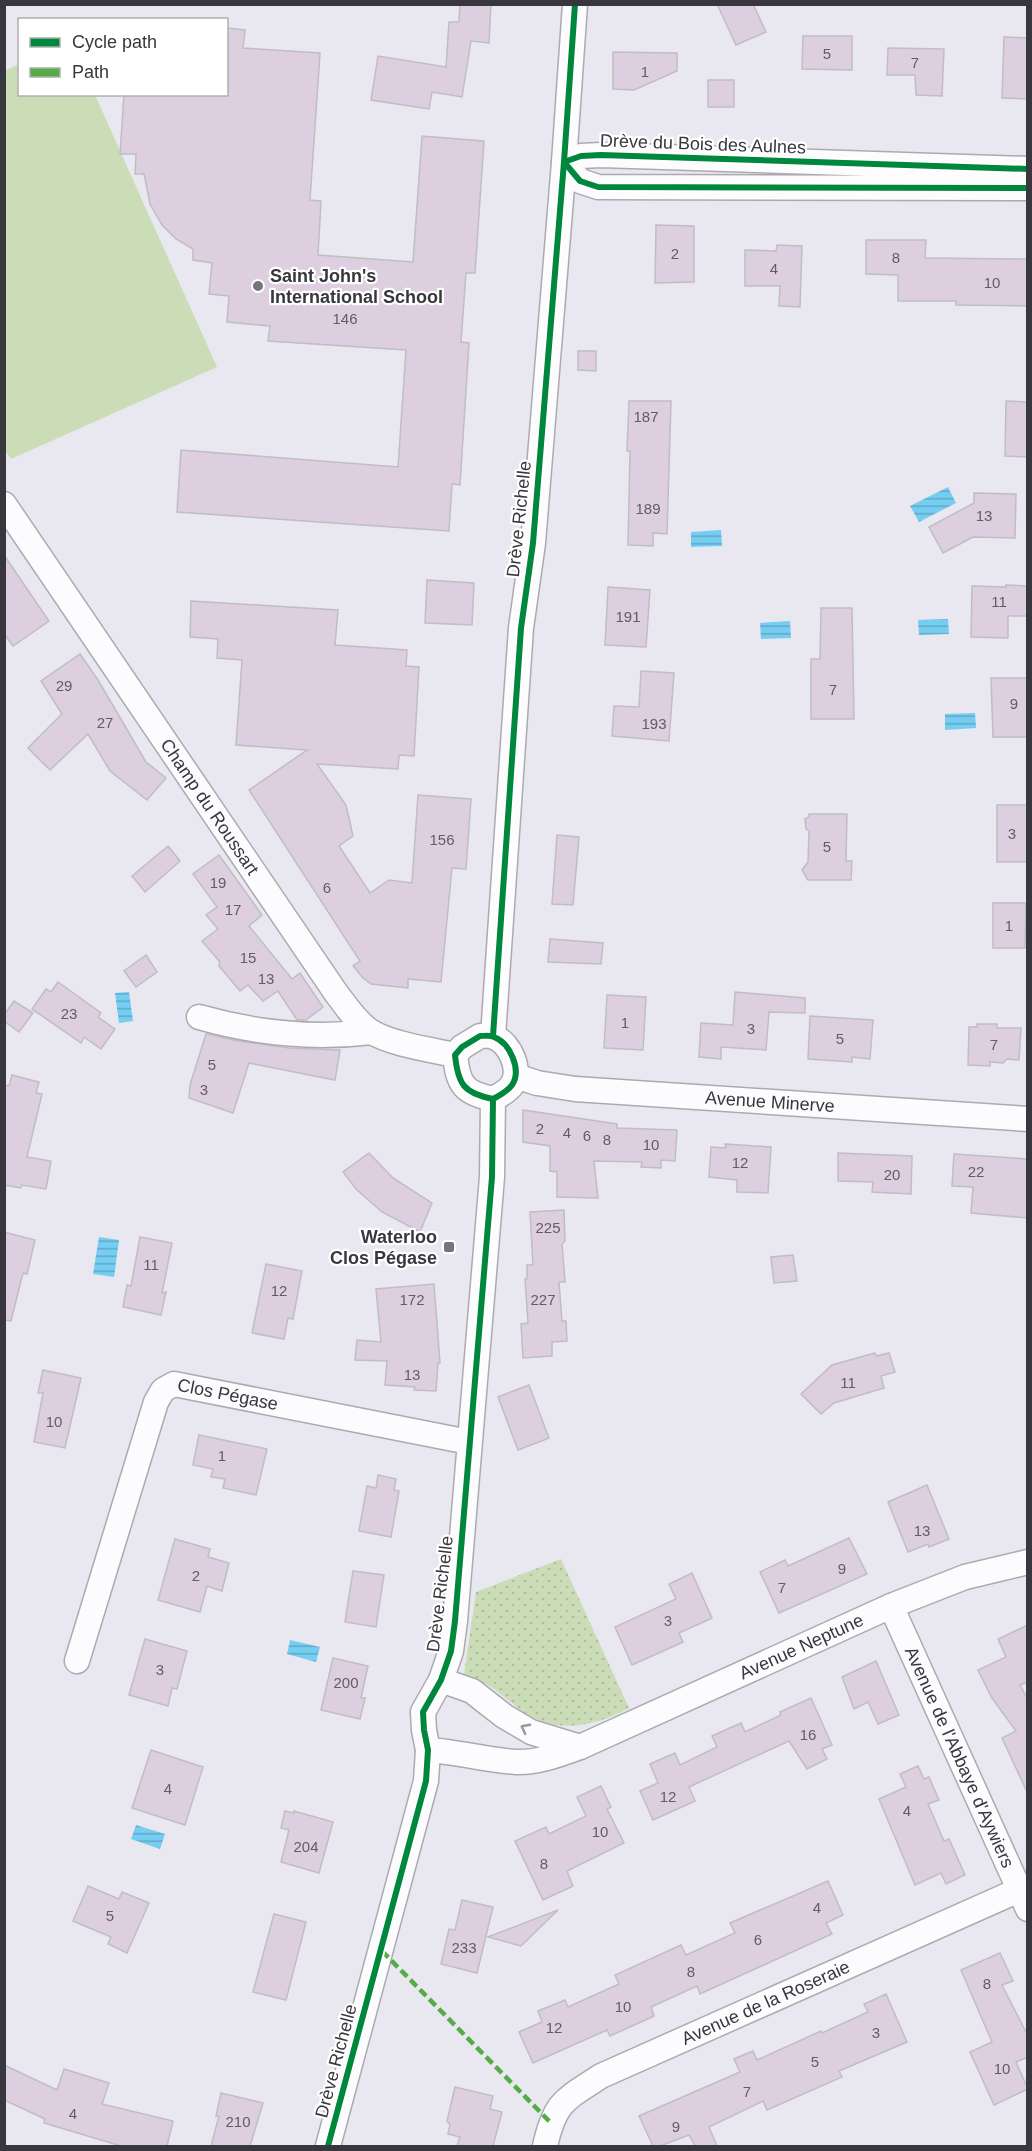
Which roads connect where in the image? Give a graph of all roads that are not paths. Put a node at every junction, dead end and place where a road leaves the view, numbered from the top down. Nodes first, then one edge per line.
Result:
1 (575, 4) edge
2 (564, 162) junction
3 (1028, 169) edge
4 (1028, 188) edge
5 (4, 504) edge
6 (199, 1017) dead end
7 (371, 1032) junction
8 (493, 1036) junction
9 (455, 1055) junction
10 (516, 1076) junction
11 (493, 1099) junction
12 (1028, 1119) edge
13 (469, 1442) junction
14 (1028, 1562) edge
15 (891, 1606) junction
16 (77, 1661) dead end
17 (441, 1680) junction
18 (580, 1747) junction
19 (428, 1750) junction
20 (1023, 1900) edge
21 (328, 2146) edge
22 (545, 2146) edge

1 - 2 street, Drève Richelle
2 - 3 street, Drève du Bois des Aulnes
2 - 4 street
2 - 8 street, Drève Richelle
5 - 7 street, Champ du Roussart
6 - 7 street
7 - 9 street, Champ du Roussart
8 - 9 street
8 - 10 street
9 - 11 street
10 - 11 street
10 - 12 street, Avenue Minerve
11 - 13 street, Drève Richelle
13 - 16 street, Clos Pégase
13 - 17 street, Drève Richelle
14 - 15 street, Avenue Neptune
15 - 18 street, Avenue Neptune
15 - 20 street, Avenue de l'Abbaye d'Aywiers
18 -> 17 street
17 - 19 street, Drève Richelle
18 - 19 street, Avenue Neptune
19 - 21 street, Drève Richelle
20 - 22 street, Avenue de la Roseraie

